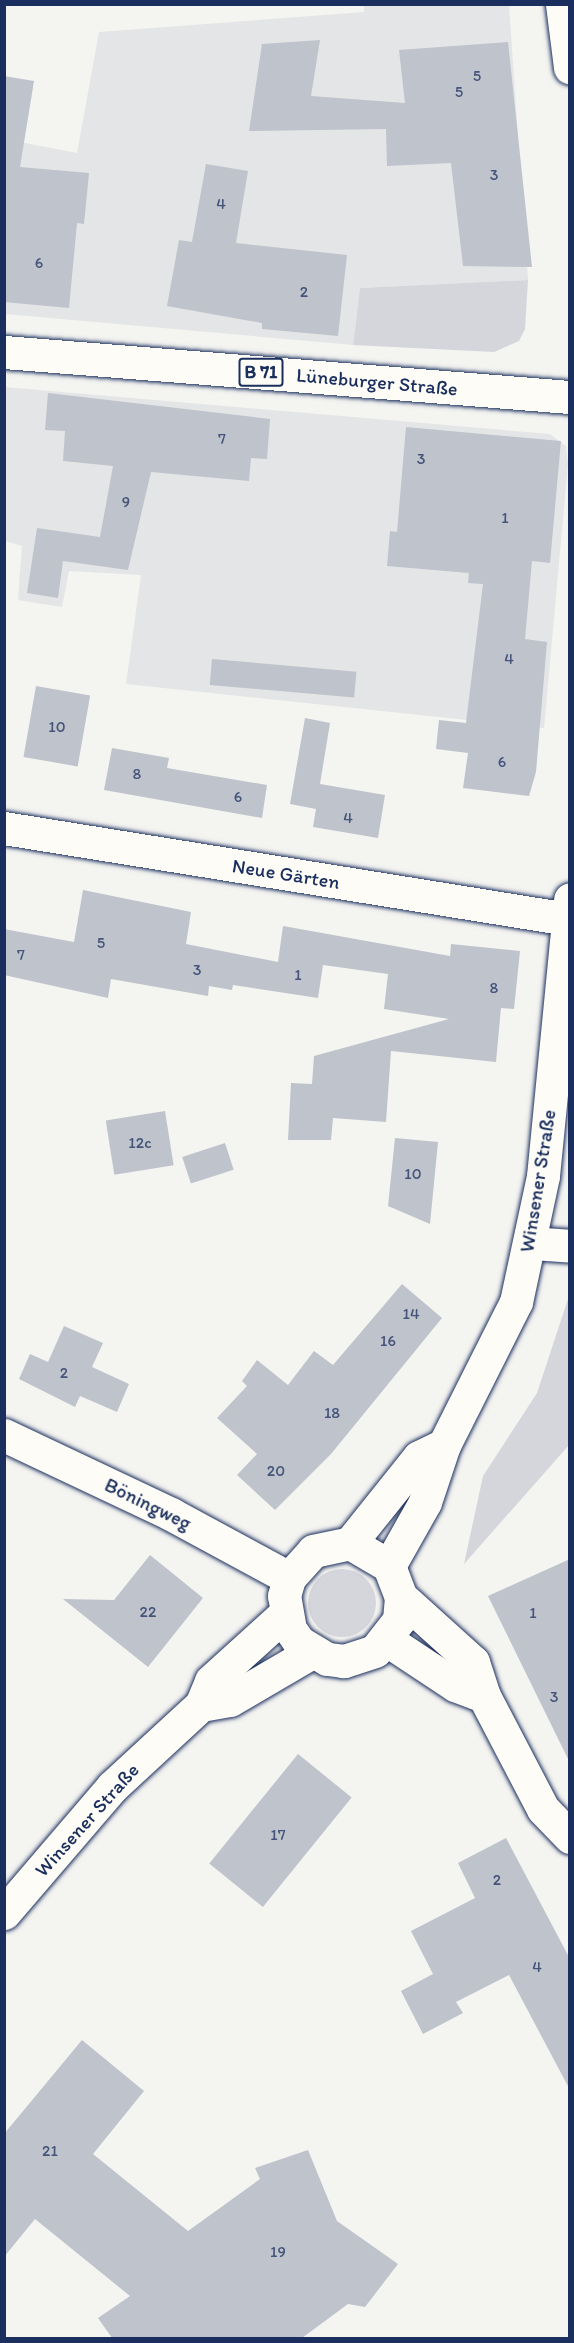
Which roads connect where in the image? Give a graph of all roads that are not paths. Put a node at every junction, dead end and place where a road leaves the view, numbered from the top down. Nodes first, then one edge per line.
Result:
1 (562, 4) edge
2 (570, 67) edge
3 (4, 352) edge
4 (570, 397) edge
5 (4, 828) edge
6 (569, 909) edge
7 (531, 1243) junction
8 (570, 1246) edge
9 (4, 1435) edge
10 (444, 1445) junction
11 (350, 1543) junction
12 (389, 1566) junction
13 (289, 1578) junction
14 (401, 1597) junction
15 (285, 1614) junction
16 (387, 1640) junction
17 (312, 1652) junction
18 (484, 1696) junction
19 (201, 1705) junction
20 (570, 1837) edge
21 (4, 1913) edge

1 - 2 main road
3 - 4 main road, Lüneburger Straße / B 71
5 - 6 main road, Neue Gärten
6 - 7 main road, Winsener Straße
7 - 8 main road
7 - 10 main road, Winsener Straße
9 - 13 main road, Böningweg
10 - 11 main road
10 - 12 main road, Winsener Straße
11 - 12 main road
11 - 13 main road
12 - 14 main road
13 - 15 main road
14 - 16 main road
14 - 18 main road
15 - 17 main road
15 - 19 main road, Winsener Straße
16 - 17 main road
16 - 18 main road
17 - 19 main road
18 - 20 main road
19 - 21 main road, Winsener Straße

